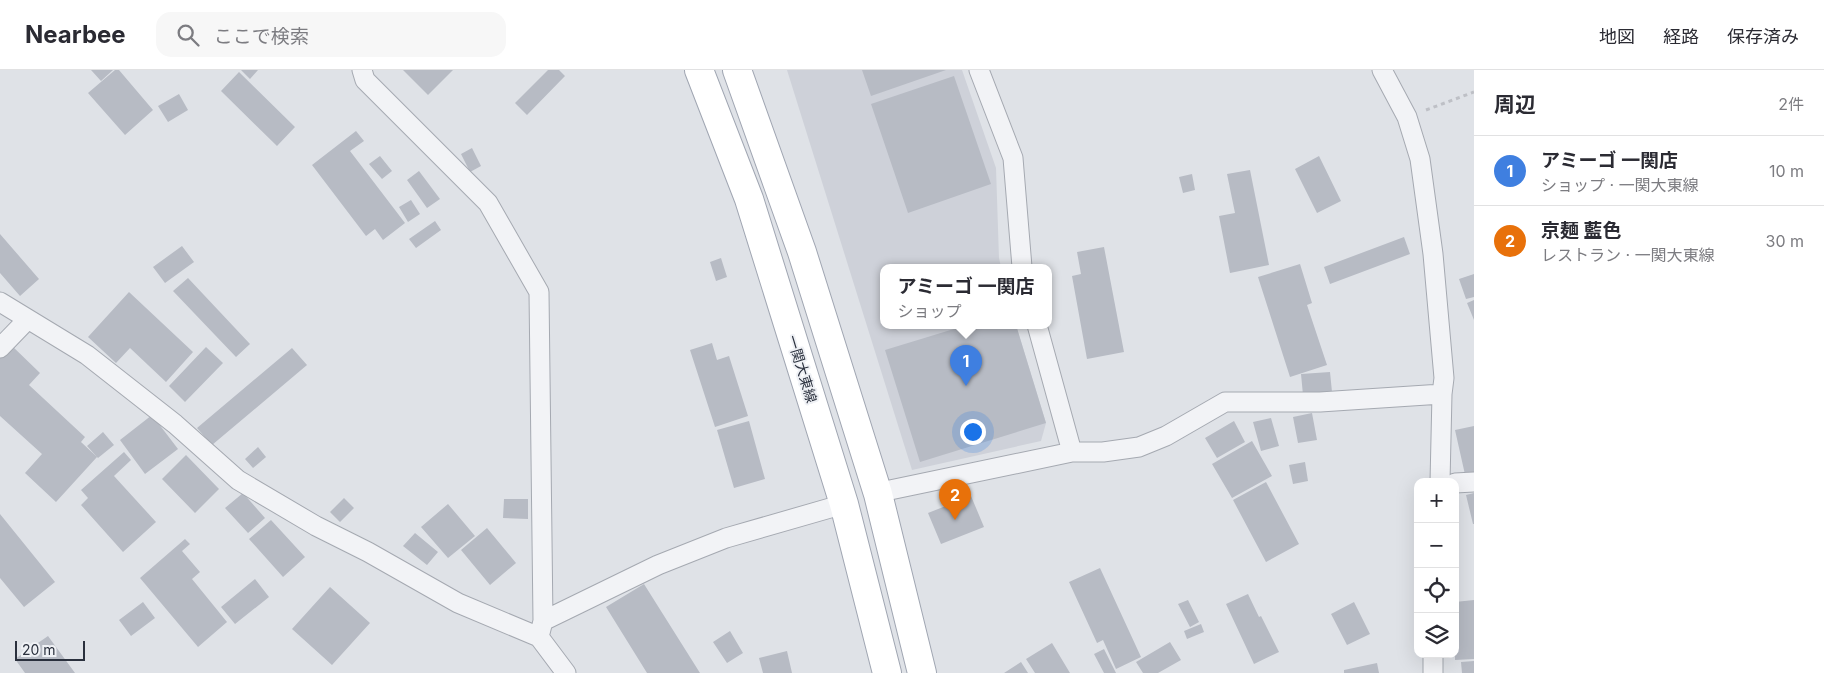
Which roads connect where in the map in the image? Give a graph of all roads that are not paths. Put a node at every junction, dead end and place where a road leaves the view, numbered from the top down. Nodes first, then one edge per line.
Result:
1 (362, 70) edge
2 (699, 70) edge
3 (737, 70) edge
4 (980, 70) edge
5 (1382, 70) edge
6 (1022, 264) edge
7 (0, 302) edge
8 (28, 319) junction
9 (1038, 329) edge
10 (0, 348) edge
11 (1442, 394) junction
12 (1072, 452) junction
13 (1440, 478) edge
14 (1474, 482) edge
15 (1459, 483) edge
16 (878, 494) junction
17 (844, 504) junction
18 (541, 629) junction
19 (1433, 658) edge
20 (566, 673) edge
21 (887, 673) edge
22 (922, 673) edge
23 (1433, 673) edge

1 - 18 street
2 - 17 main road, 一関大東線
3 - 16 main road
4 - 6 street
5 - 11 street
7 - 8 street
8 - 10 street
8 - 18 street
9 - 12 street
11 - 12 street
11 - 13 street
12 - 16 street
14 - 15 street
16 - 22 main road
17 - 18 street
17 - 21 main road, 一関大東線
18 - 20 street
19 - 23 street

